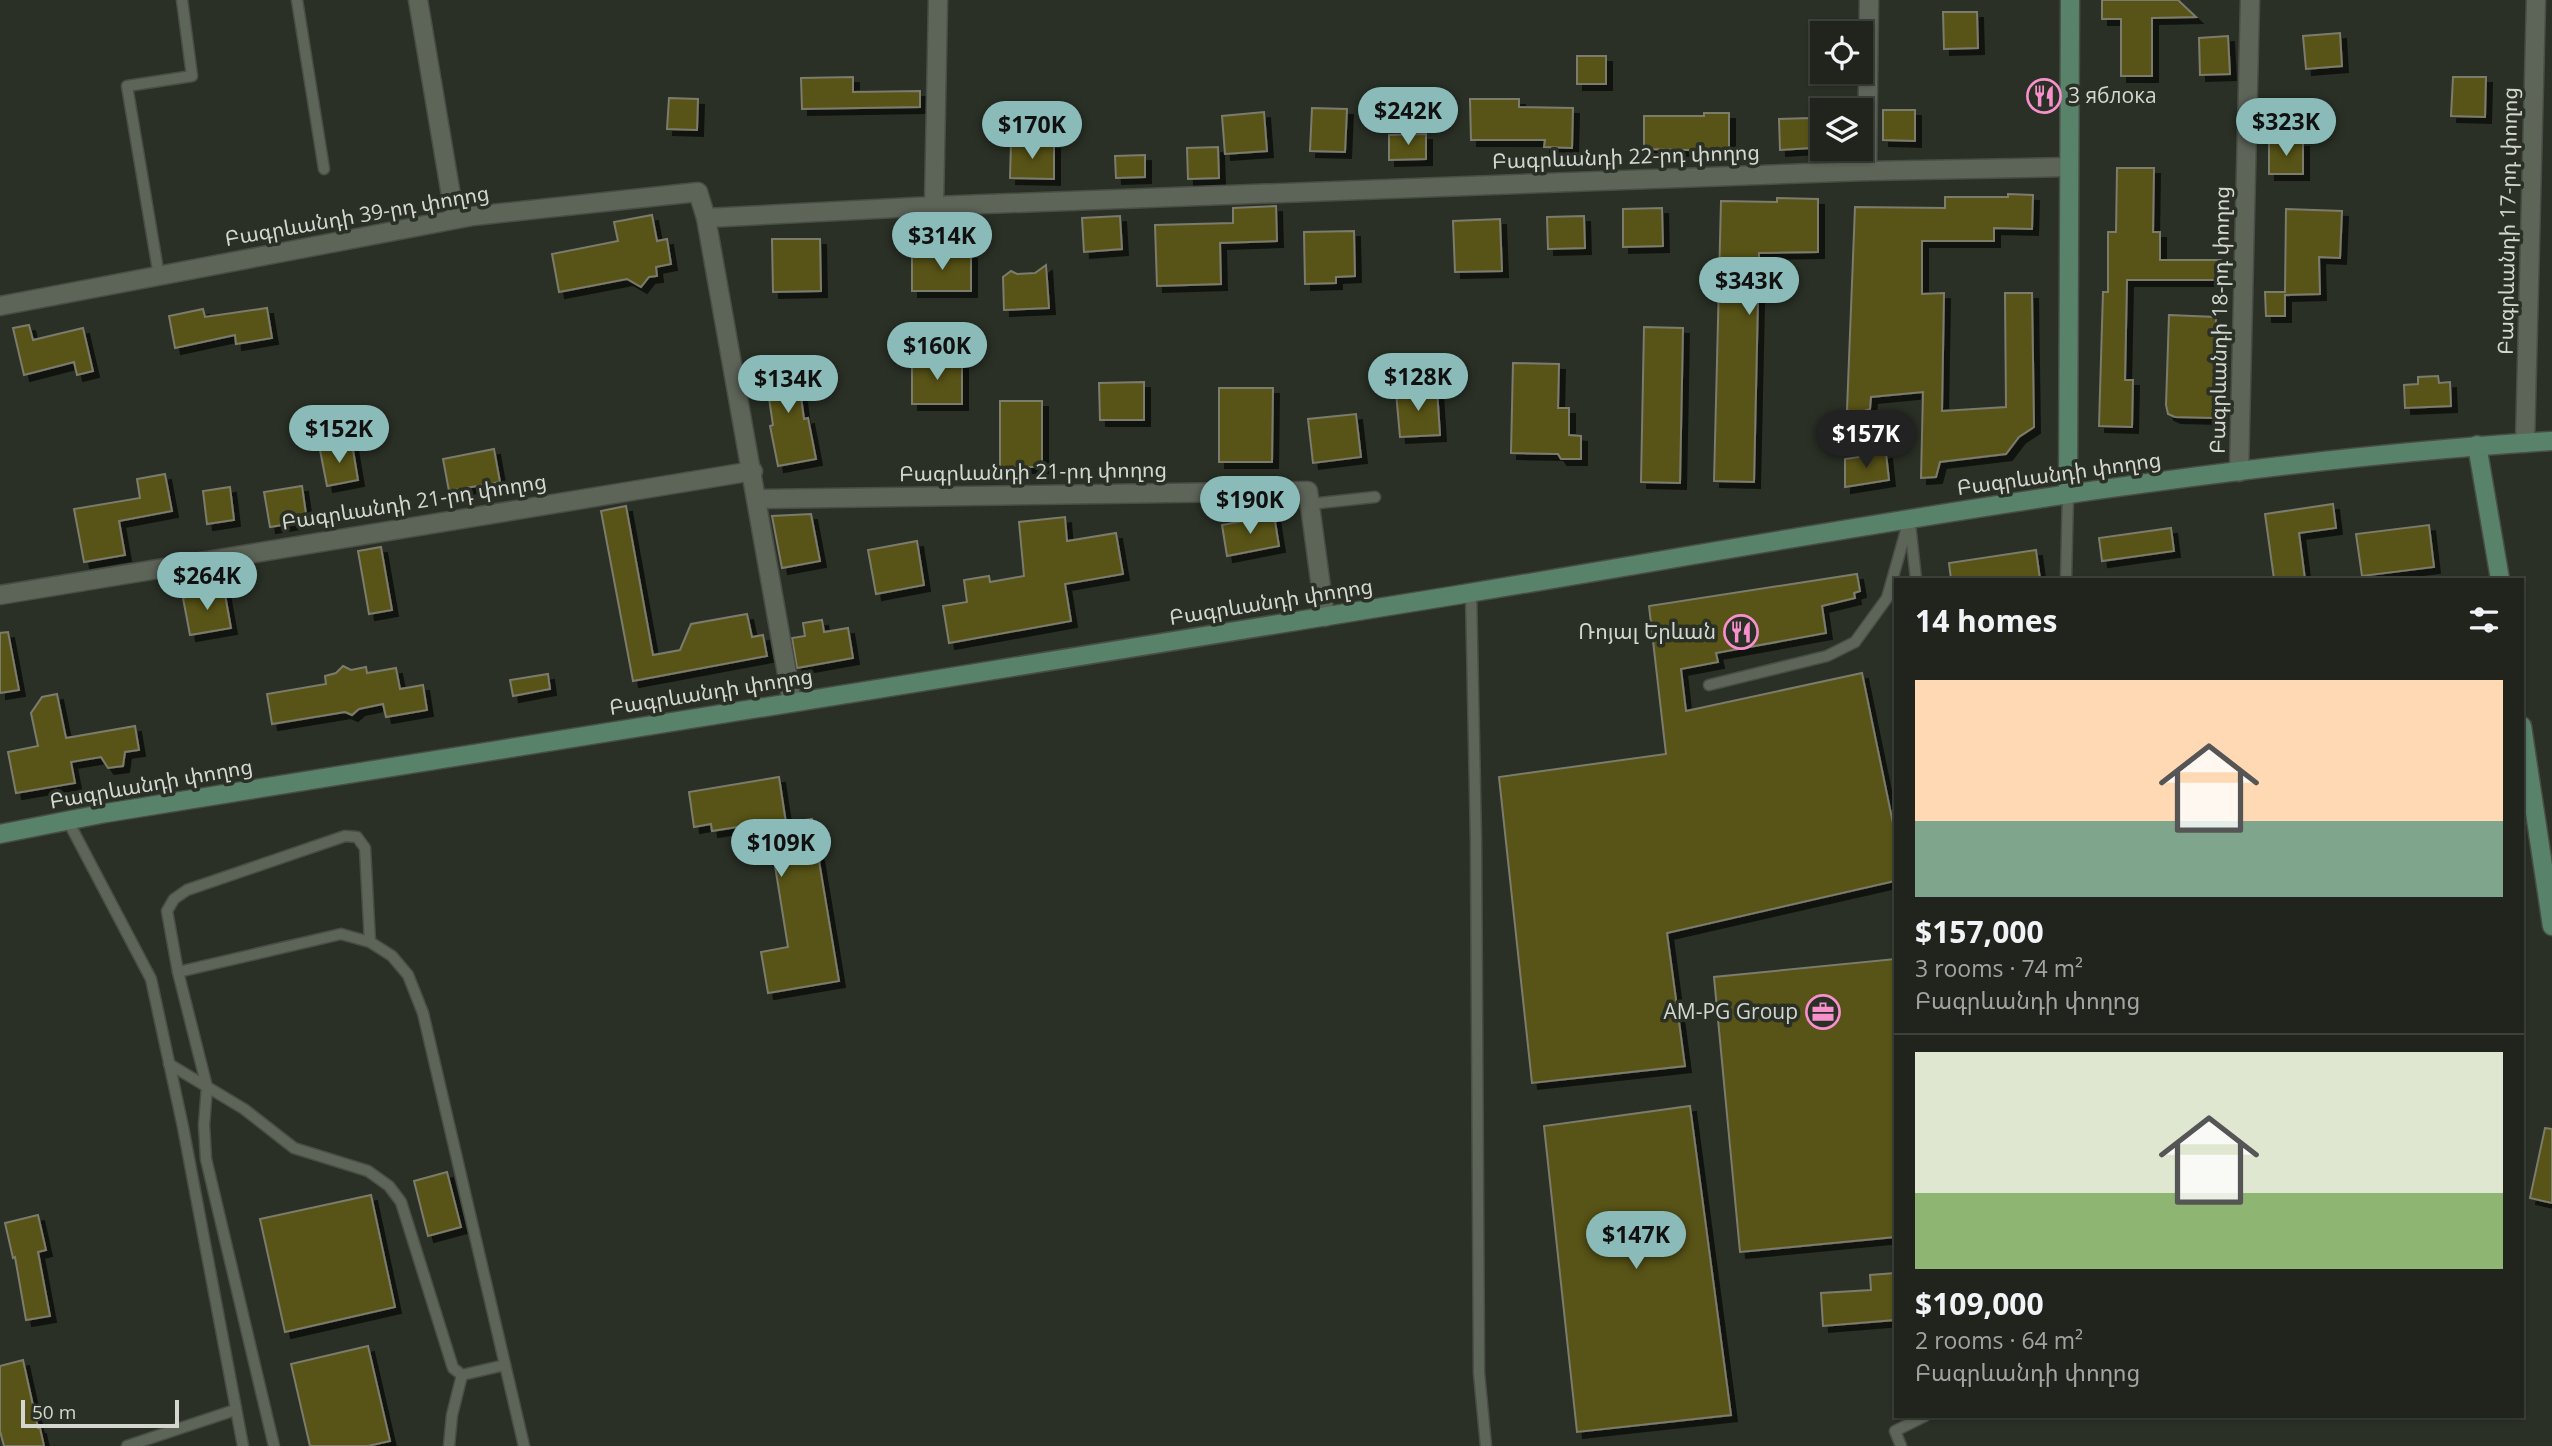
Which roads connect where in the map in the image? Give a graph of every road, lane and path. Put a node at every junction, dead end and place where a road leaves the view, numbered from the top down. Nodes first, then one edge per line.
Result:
1 (182, 0) edge
2 (297, 0) edge
3 (418, 0) edge
4 (938, 0) edge
5 (1869, 0) edge
6 (2070, 0) edge
7 (2250, 0) edge
8 (2536, 0) edge
9 (2068, 167) junction
10 (324, 169) dead end
11 (1867, 171) junction
12 (934, 206) junction
13 (706, 218) junction
14 (455, 219) junction
15 (159, 276) junction
16 (0, 306) edge
17 (2552, 441) edge
18 (2525, 443) junction
19 (2477, 445) junction
20 (753, 471) junction
21 (2239, 472) junction
22 (2068, 494) junction
23 (1375, 497) dead end
24 (758, 499) junction
25 (1310, 505) junction
26 (1909, 520) junction
27 (1916, 578) edge
28 (2066, 578) edge
29 (2500, 578) edge
30 (1471, 593) junction
31 (0, 595) edge
32 (1325, 617) junction
33 (1709, 685) dead end
34 (792, 702) junction
35 (2524, 739) edge
36 (68, 821) junction
37 (0, 834) edge
38 (2552, 926) edge
39 (370, 942) junction
40 (178, 972) junction
41 (169, 1064) junction
42 (207, 1087) junction
43 (505, 1364) junction
44 (462, 1375) junction
45 (235, 1410) junction
46 (1921, 1418) edge
47 (127, 1446) edge
48 (243, 1446) edge
49 (274, 1446) edge
50 (449, 1446) edge
51 (524, 1446) edge
52 (1486, 1446) edge
53 (1901, 1446) edge

1 - 15 lane
2 - 10 lane
3 - 14 street
4 - 12 street
5 - 11 street
6 - 9 main road
7 - 21 street, Բագրևանդի 18-րդ փողոց
8 - 18 street, Բագրևանդի 17-րդ փողոց
9 - 11 street, Բագրևանդի 22-րդ փողոց
9 - 22 main road
11 - 12 street, Բագրևանդի 22-րդ փողոց
12 - 13 street, Բագրևանդի 22-րդ փողոց
13 - 14 street, Բագրևանդի 39-րդ փողոց
13 - 20 street
14 - 15 street, Բագրևանդի 39-րդ փողոց
15 - 16 street, Բագրևանդի 39-րդ փողոց
17 - 18 main road, Բագրևանդի փողոց
18 - 19 main road, Բագրևանդի փողոց
19 - 21 main road, Բագրևանդի փողոց
19 - 29 main road
20 - 24 street
20 - 31 street, Բագրևանդի 21-րդ փողոց
21 - 22 main road, Բագրևանդի փողոց
22 - 26 main road, Բագրևանդի փողոց
22 - 28 lane
23 - 25 lane
24 - 25 street, Բագրևանդի 21-րդ փողոց
24 - 34 street
25 - 32 street
26 - 27 lane
26 - 30 main road, Բագրևանդի փողոց
26 - 33 lane
30 - 32 main road, Բագրևանդի փողոց
30 - 52 lane
32 - 34 main road, Բագրևանդի փողոց
34 - 36 main road, Բագրևանդի փողոց
35 - 38 main road
36 - 37 main road, Բագրևանդի փողոց
36 - 41 lane
39 - 40 lane
39 - 40 lane
39 - 43 lane
40 - 42 lane
41 - 42 lane
41 - 45 lane
42 - 44 lane
42 - 49 lane
43 - 44 lane
43 - 51 lane
44 - 50 lane
45 - 47 lane
45 - 48 lane
46 - 53 lane

